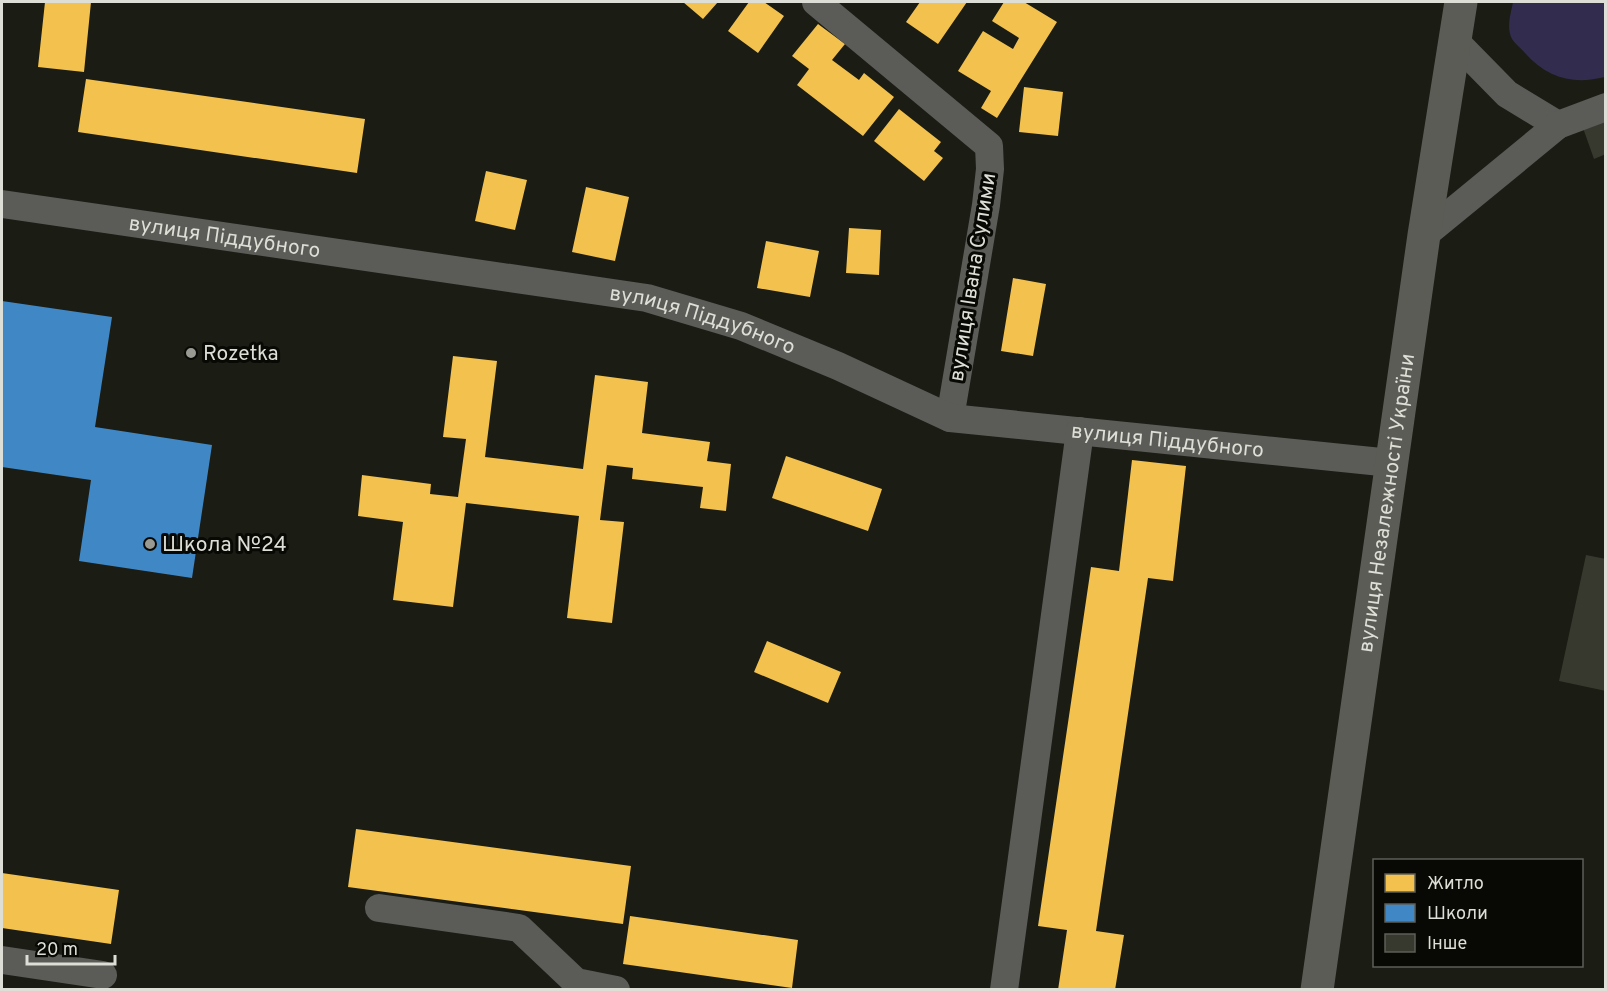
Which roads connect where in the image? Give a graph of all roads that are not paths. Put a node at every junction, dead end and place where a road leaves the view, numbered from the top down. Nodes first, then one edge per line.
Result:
1 (816, 2) edge
2 (1457, 15) edge
3 (1605, 107) edge
4 (1558, 125) junction
5 (2, 204) edge
6 (1424, 235) junction
7 (950, 418) junction
8 (1080, 431) junction
9 (1391, 463) junction
10 (379, 908) dead end
11 (2, 960) edge
12 (104, 975) dead end
13 (616, 990) edge
14 (1004, 990) edge
15 (1317, 990) edge

1 - 7 street, вулиця Івана Сулими
2 - 4 street
2 - 6 main road, вулиця Незалежності України
3 - 4 street
4 - 6 street
5 - 7 street, вулиця Піддубного
6 - 9 main road, вулиця Незалежності України
7 - 8 street, вулиця Піддубного
8 - 9 street, вулиця Піддубного
8 - 14 street
9 - 15 main road, вулиця Незалежності України
10 - 13 street
11 - 12 street

